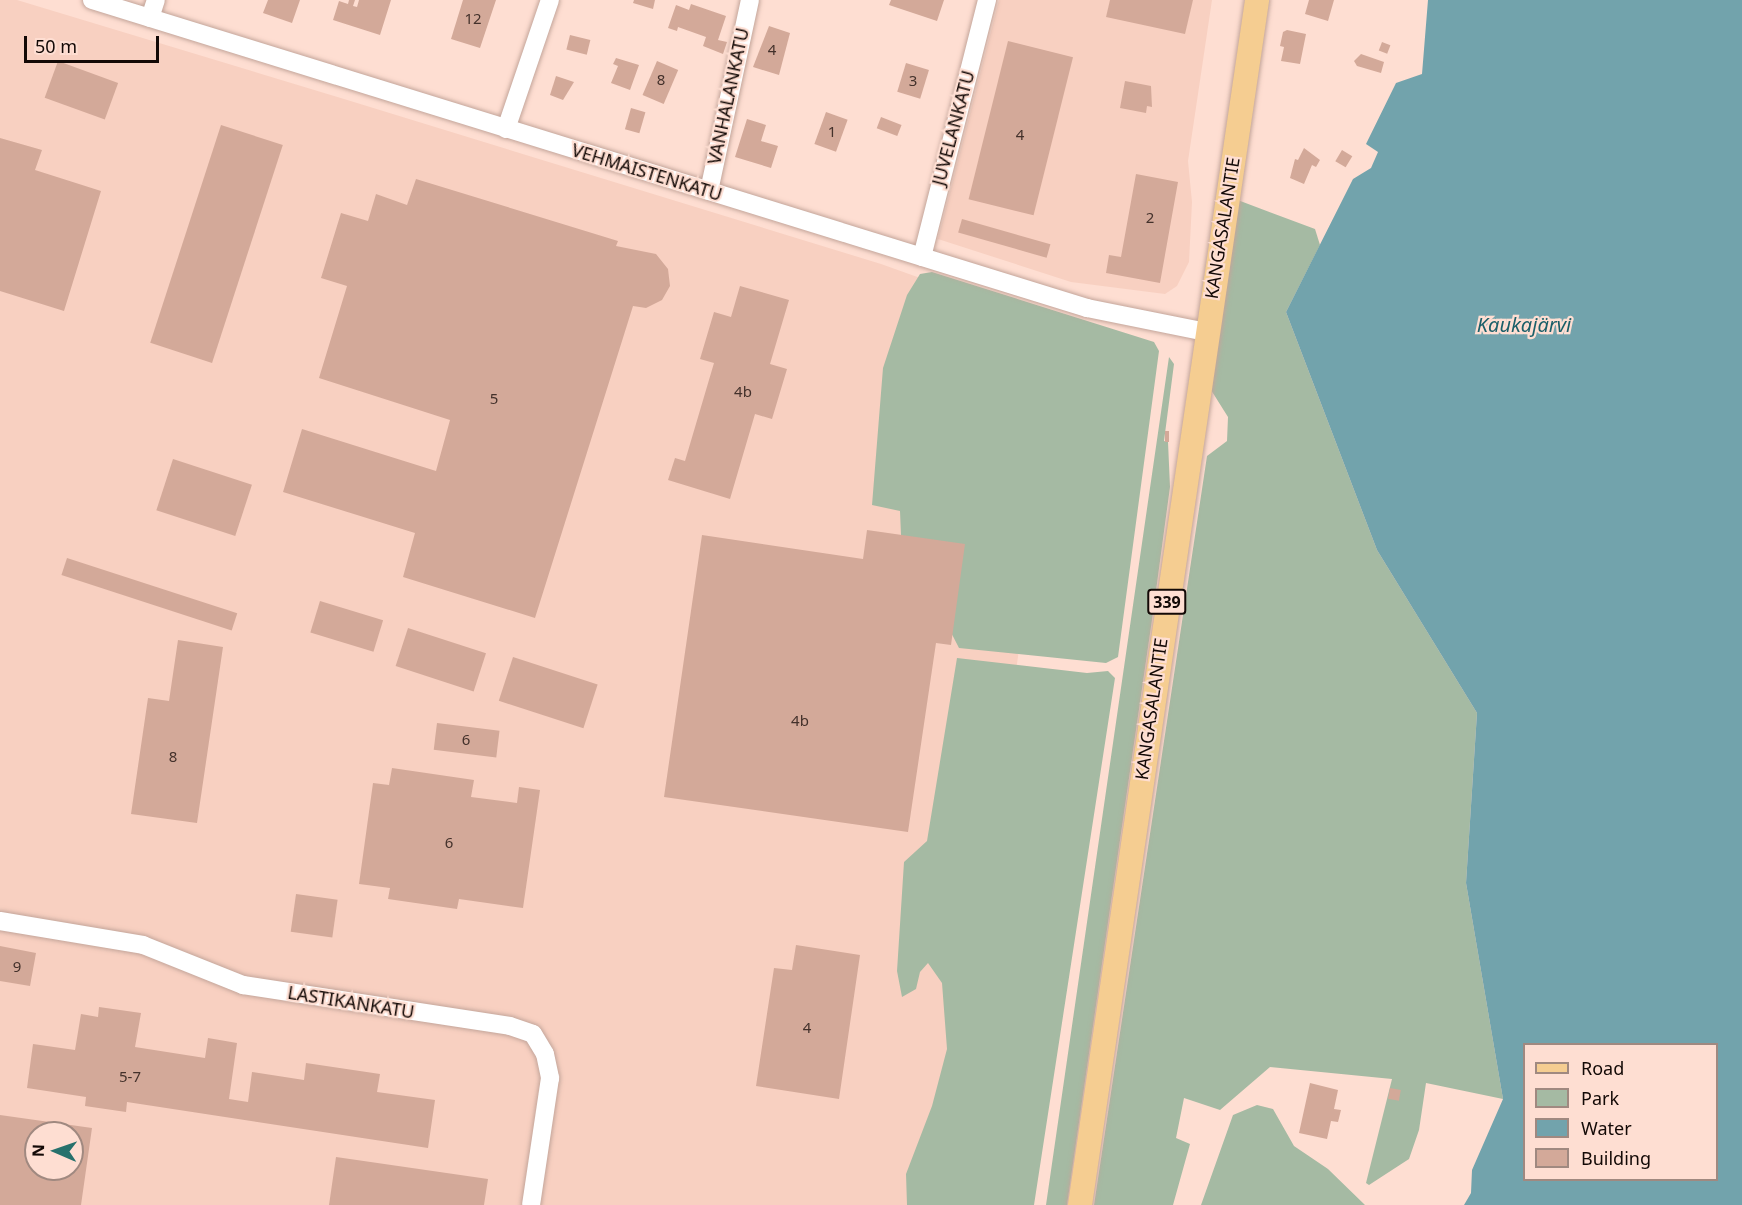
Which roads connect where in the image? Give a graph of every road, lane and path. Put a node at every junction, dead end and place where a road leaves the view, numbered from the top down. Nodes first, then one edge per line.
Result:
1 (92, 0) edge
2 (156, 0) edge
3 (550, 0) edge
4 (987, 0) edge
5 (1257, 0) edge
6 (746, 1) edge
7 (150, 18) junction
8 (506, 129) junction
9 (709, 190) junction
10 (922, 257) junction
11 (1206, 332) junction
12 (0, 921) edge
13 (531, 1205) edge
14 (1080, 1205) edge

1 - 7 street, VEHMAISTENKATU
2 - 7 street
3 - 8 street
4 - 10 street, JUVELANKATU
5 - 11 main road, KANGASALANTIE / 339
6 - 9 street, VANHALANKATU
7 - 8 street, VEHMAISTENKATU
8 - 9 street, VEHMAISTENKATU
9 - 10 street, VEHMAISTENKATU
10 - 11 street, VEHMAISTENKATU
11 - 14 main road, KANGASALANTIE / 339
12 - 13 street, LASTIKANKATU

